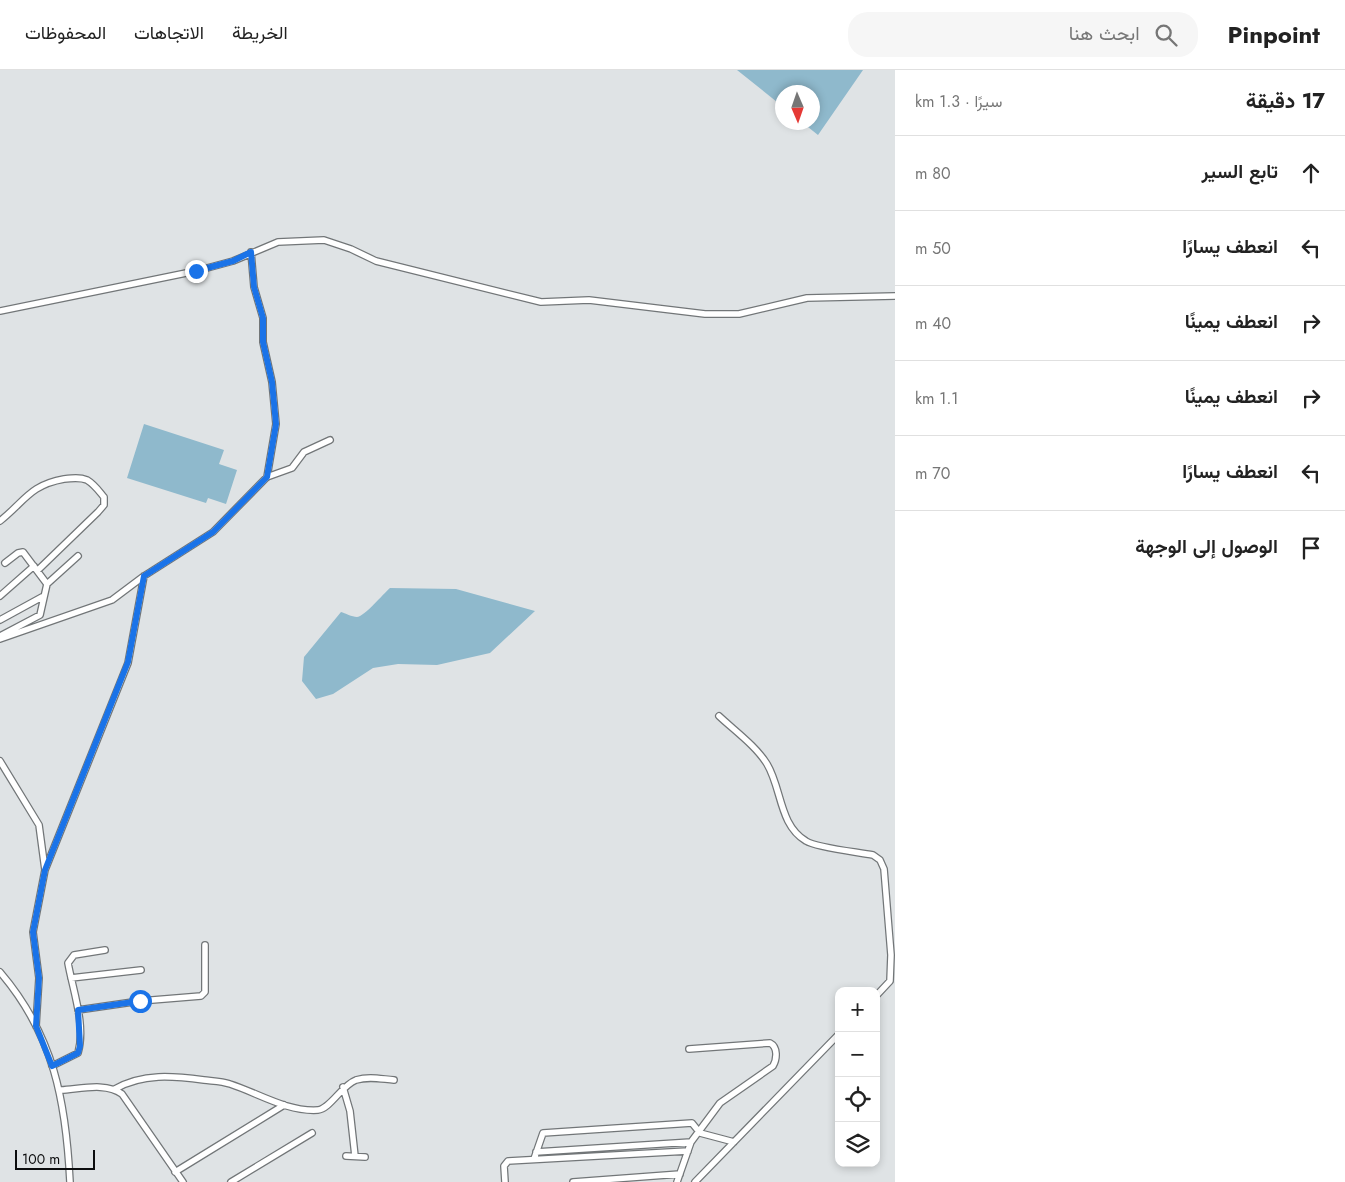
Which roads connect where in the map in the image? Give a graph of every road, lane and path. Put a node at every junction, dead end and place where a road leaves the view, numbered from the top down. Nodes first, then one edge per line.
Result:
1 (251, 252) junction
2 (895, 296) edge
3 (0, 311) edge
4 (330, 440) dead end
5 (267, 477) junction
6 (0, 521) edge
7 (78, 556) dead end
8 (5, 563) dead end
9 (36, 568) junction
10 (144, 576) junction
11 (47, 584) junction
12 (0, 596) edge
13 (42, 597) junction
14 (0, 620) edge
15 (0, 638) edge
16 (719, 716) dead end
17 (0, 761) edge
18 (45, 870) junction
19 (205, 945) dead end
20 (105, 950) dead end
21 (141, 970) dead end
22 (0, 972) edge
23 (71, 978) junction
24 (880, 992) edge
25 (78, 1010) junction
26 (36, 1026) junction
27 (835, 1038) edge
28 (689, 1049) dead end
29 (52, 1066) junction
30 (394, 1080) dead end
31 (343, 1088) junction
32 (114, 1089) junction
33 (61, 1090) junction
34 (284, 1105) junction
35 (312, 1133) dead end
36 (700, 1133) junction
37 (691, 1142) junction
38 (734, 1142) junction
39 (688, 1151) junction
40 (346, 1156) dead end
41 (355, 1156) junction
42 (535, 1156) junction
43 (365, 1157) dead end
44 (175, 1172) junction
45 (680, 1174) junction
46 (70, 1182) edge
47 (183, 1182) edge
48 (232, 1182) edge
49 (506, 1182) edge
50 (573, 1182) edge
51 (677, 1182) edge
52 (696, 1182) edge

1 - 2 street
1 - 3 street
1 - 5 street
4 - 5 street
5 - 10 street
6 - 9 street
7 - 11 street
8 - 9 street
9 - 11 street
9 - 12 street
10 - 15 street
10 - 18 street
11 - 13 street
13 - 14 street
13 - 15 street
16 - 24 street
17 - 18 street
18 - 26 street
19 - 25 street
20 - 23 street
21 - 23 street
22 - 26 street
23 - 25 street
25 - 29 street
26 - 29 street
27 - 38 street
28 - 36 street
29 - 33 street
30 - 31 street
31 - 34 street
31 - 41 street
32 - 33 street
32 - 34 street
32 - 44 street
33 - 46 street
34 - 44 street
35 - 48 street
36 - 37 street
36 - 38 street
36 - 42 street
37 - 39 street
37 - 42 street
38 - 52 street
39 - 42 street
39 - 45 street
40 - 41 street
41 - 43 street
42 - 49 street
44 - 47 street
45 - 50 street
45 - 51 street

